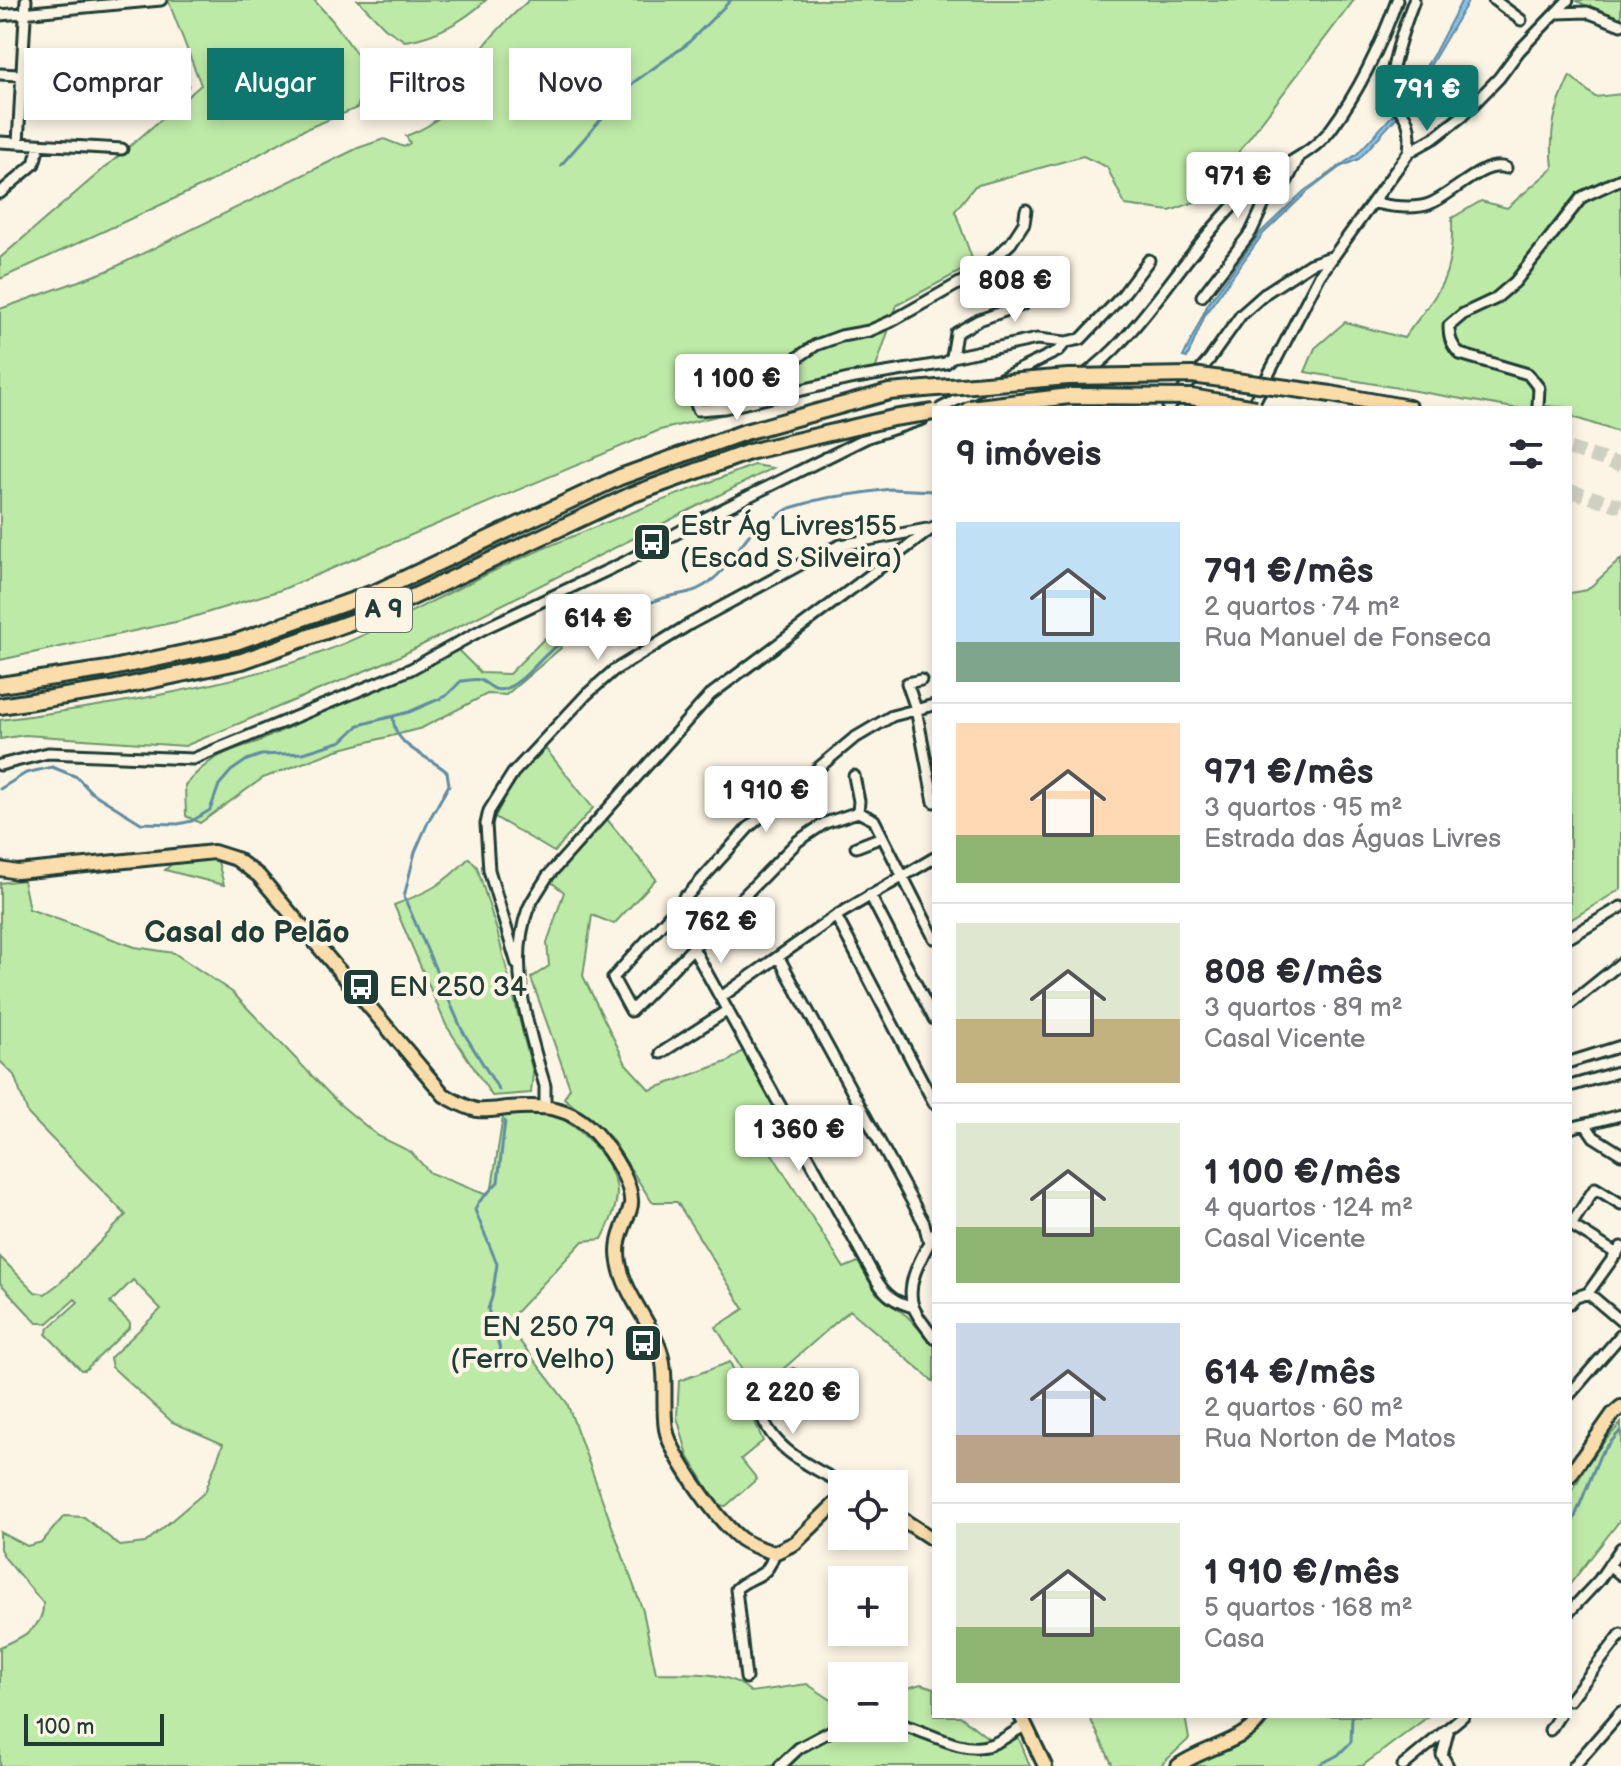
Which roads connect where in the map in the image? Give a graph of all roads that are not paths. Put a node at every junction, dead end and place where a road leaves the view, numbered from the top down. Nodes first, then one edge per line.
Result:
1 (26, 0) edge
2 (161, 0) edge
3 (1397, 0) edge
4 (1414, 0) edge
5 (1494, 0) edge
6 (1568, 0) edge
7 (1507, 4) edge
8 (1558, 13) junction
9 (25, 14) junction
10 (0, 15) edge
11 (1521, 20) dead end
12 (1621, 25) edge
13 (0, 74) edge
14 (21, 75) junction
15 (24, 75) edge
16 (0, 142) edge
17 (18, 143) junction
18 (39, 146) junction
19 (122, 149) dead end
20 (1409, 152) junction
21 (1299, 157) junction
22 (1506, 168) dead end
23 (1621, 179) edge
24 (0, 193) edge
25 (1374, 202) junction
26 (1026, 210) dead end
27 (1334, 256) junction
28 (1149, 260) dead end
29 (1056, 276) dead end
30 (1202, 296) dead end
31 (1066, 342) junction
32 (952, 357) junction
33 (945, 406) edge
34 (977, 406) edge
35 (984, 406) edge
36 (1170, 406) edge
37 (1243, 406) edge
38 (1255, 406) edge
39 (1398, 406) edge
40 (1538, 406) dead end
41 (931, 415) edge
42 (932, 528) edge
43 (921, 680) dead end
44 (0, 685) edge
45 (932, 705) edge
46 (0, 706) edge
47 (916, 709) junction
48 (0, 765) edge
49 (854, 776) dead end
50 (932, 792) edge
51 (858, 812) junction
52 (882, 837) junction
53 (856, 847) dead end
54 (932, 859) edge
55 (0, 869) edge
56 (901, 876) junction
57 (870, 895) junction
58 (684, 897) junction
59 (1621, 907) edge
60 (836, 916) junction
61 (932, 934) edge
62 (704, 935) junction
63 (1572, 936) edge
64 (693, 948) junction
65 (779, 958) junction
66 (1621, 963) edge
67 (522, 971) junction
68 (721, 997) junction
69 (1572, 1002) edge
70 (728, 1010) junction
71 (932, 1015) edge
72 (1621, 1046) edge
73 (661, 1053) dead end
74 (1572, 1061) edge
75 (1621, 1071) edge
76 (1572, 1085) edge
77 (932, 1099) edge
78 (545, 1105) junction
79 (1621, 1115) edge
80 (1585, 1124) junction
81 (1572, 1127) edge
82 (1621, 1154) edge
83 (1621, 1204) edge
84 (1572, 1223) edge
85 (1572, 1226) edge
86 (932, 1237) edge
87 (929, 1243) junction
88 (1619, 1250) edge
89 (1588, 1293) junction
90 (1572, 1300) edge
91 (913, 1307) junction
92 (1621, 1321) edge
93 (932, 1335) edge
94 (1621, 1335) edge
95 (793, 1375) dead end
96 (1572, 1392) edge
97 (1621, 1407) edge
98 (1572, 1472) edge
99 (828, 1476) edge
100 (828, 1511) edge
101 (908, 1523) edge
102 (932, 1539) edge
103 (1621, 1548) edge
104 (774, 1553) junction
105 (1609, 1565) junction
106 (1621, 1575) edge
107 (1572, 1609) edge
108 (1621, 1634) edge
109 (746, 1678) dead end
110 (1572, 1697) edge
111 (1621, 1712) edge
112 (1260, 1718) edge
113 (1461, 1718) edge
114 (1558, 1718) edge
115 (1023, 1720) edge
116 (908, 1725) edge
117 (1452, 1726) junction
118 (1550, 1730) dead end
119 (828, 1732) edge
120 (780, 1766) edge
121 (1045, 1766) edge
122 (1178, 1766) edge
123 (1406, 1766) edge
124 (1448, 1766) edge
125 (1574, 1766) edge

1 - 9 street
2 - 9 street
3 - 21 street
4 - 20 street
5 - 7 street
6 - 8 street
7 - 11 street
8 - 12 street
8 - 20 street
9 - 10 street
9 - 14 street
13 - 14 street
14 - 15 street
14 - 17 street
16 - 17 street
17 - 18 street
18 - 19 street
18 - 24 street
20 - 25 street
21 - 30 street
21 - 34 street
22 - 25 street
23 - 40 street
25 - 27 street
26 - 32 street
27 - 36 street
27 - 38 street
28 - 31 street
29 - 32 street
31 - 32 street
31 - 33 street
35 - 37 highway, bridge
39 - 44 highway, A 9, bridge
41 - 46 highway, A 9, bridge
41 - 48 street
42 - 67 street
42 - 67 street
43 - 47 street
45 - 47 street
47 - 50 street
47 - 58 street
49 - 51 street
51 - 52 street
51 - 62 street
52 - 53 street
52 - 56 street
54 - 56 street
55 - 78 main road
56 - 57 street
56 - 61 street
57 - 60 street
57 - 71 street
58 - 62 street
58 - 64 street
59 - 63 street
60 - 65 street
60 - 77 street
62 - 64 street
64 - 68 street
65 - 68 street
65 - 87 street
66 - 69 street
67 - 78 street
68 - 70 street
70 - 73 street
70 - 91 street
72 - 74 street
75 - 76 street
78 - 104 main road
79 - 80 street
80 - 81 street
80 - 82 street
83 - 84 street
85 - 88 street
86 - 87 street
87 - 91 street
88 - 89 street
89 - 90 street
89 - 92 street
91 - 93 street
94 - 96 street
95 - 99 street
97 - 98 main road
100 - 104 main road
101 - 102 main road
103 - 105 street
104 - 109 street
105 - 106 street
105 - 107 street
108 - 110 street
111 - 125 street
112 - 122 main road
113 - 117 street
114 - 118 street
115 - 116 street
115 - 121 main road
117 - 123 street
117 - 124 street
119 - 120 street

